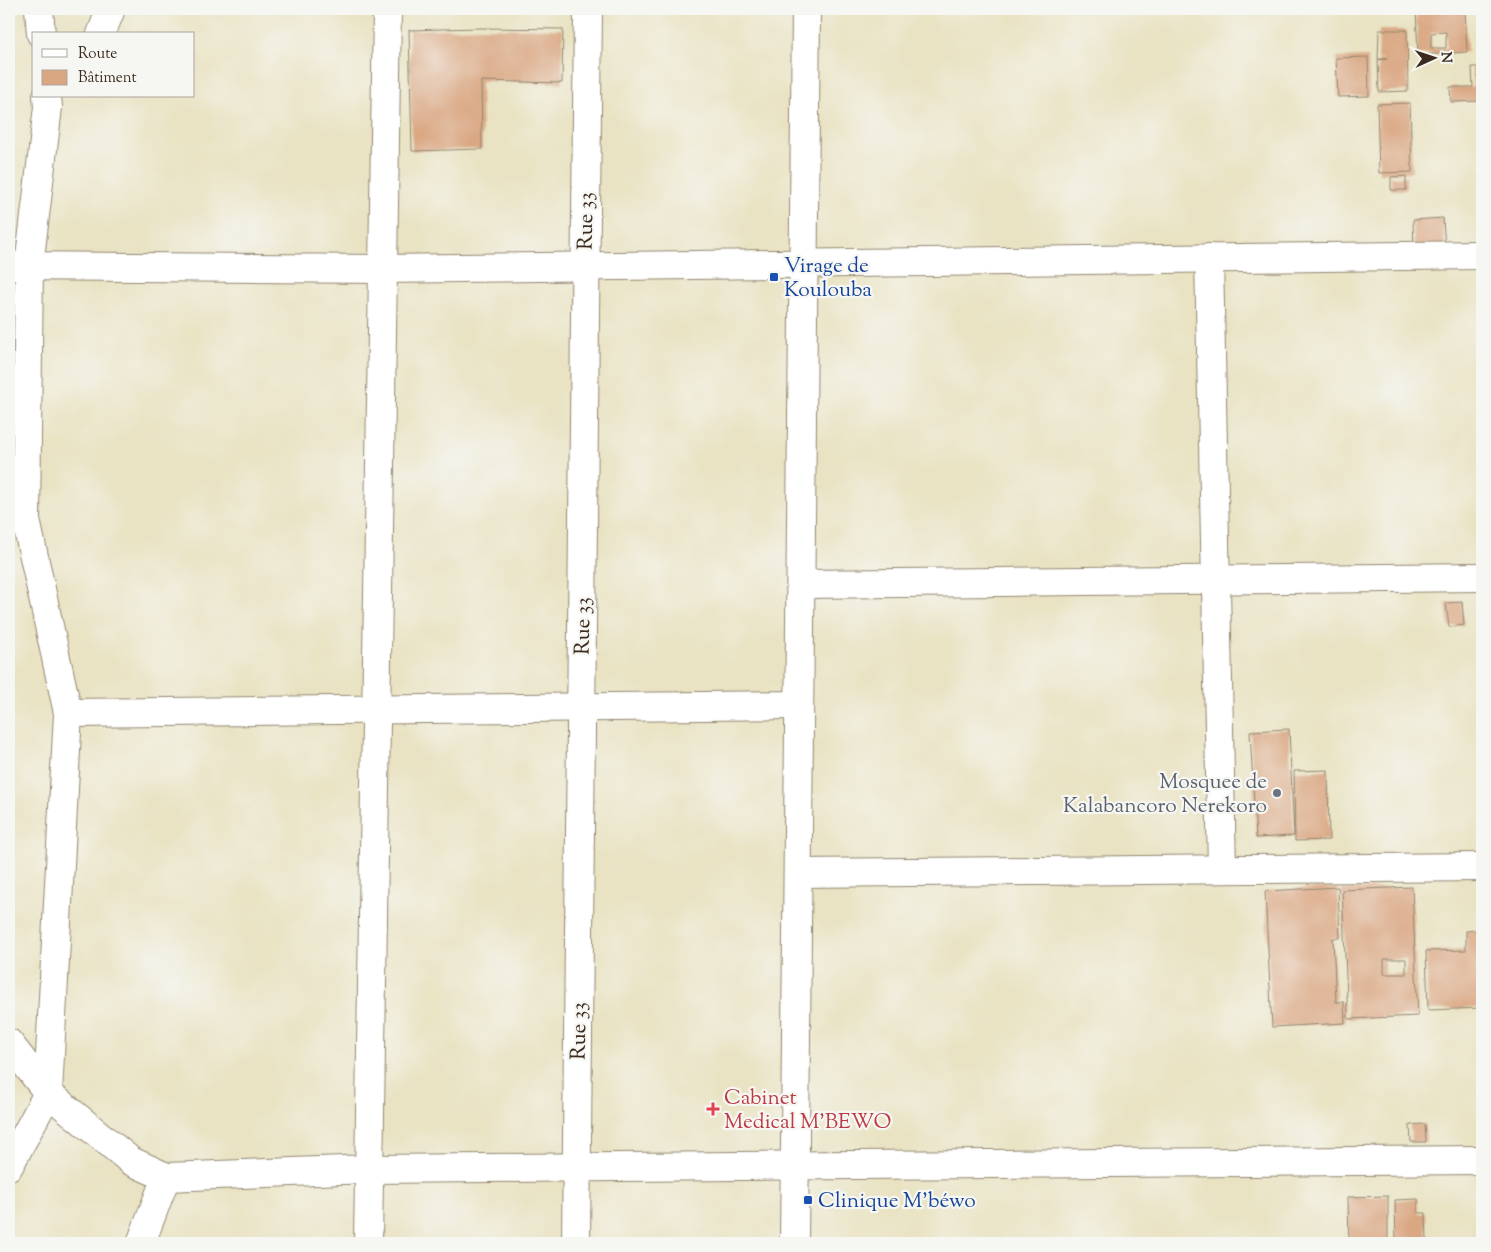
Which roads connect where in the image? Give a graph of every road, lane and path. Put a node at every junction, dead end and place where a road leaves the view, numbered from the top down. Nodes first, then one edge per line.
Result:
1 (39, 9) edge
2 (112, 9) edge
3 (387, 9) edge
4 (588, 9) edge
5 (806, 9) edge
6 (41, 32) edge
7 (102, 32) edge
8 (51, 100) edge
9 (1482, 255) edge
10 (1209, 258) junction
11 (804, 263) junction
12 (19, 266) edge
13 (585, 266) junction
14 (383, 269) junction
15 (1482, 577) edge
16 (1214, 579) junction
17 (801, 584) junction
18 (800, 705) junction
19 (581, 708) junction
20 (376, 710) junction
21 (68, 713) junction
22 (1482, 867) edge
23 (1222, 869) junction
24 (798, 873) junction
25 (9, 1043) edge
26 (48, 1093) junction
27 (1482, 1160) edge
28 (9, 1166) edge
29 (794, 1166) junction
30 (576, 1167) junction
31 (369, 1169) junction
32 (166, 1177) junction
33 (141, 1243) edge
34 (368, 1243) edge
35 (576, 1243) edge
36 (794, 1243) edge

1 - 6 street
2 - 7 street
3 - 14 street
4 - 13 street, Rue 33
5 - 11 street
8 - 12 street
9 - 10 street
10 - 11 street
10 - 16 street
11 - 13 street
11 - 17 street
12 - 14 street
12 - 21 street
13 - 14 street
13 - 19 street, Rue 33
14 - 20 street
15 - 16 street
16 - 17 street
16 - 23 street
17 - 18 street
18 - 19 street
18 - 24 street
19 - 20 street
19 - 30 street, Rue 33
20 - 21 street
20 - 31 street
21 - 26 street
22 - 23 street
23 - 24 street
24 - 29 street
25 - 26 street
26 - 28 street
26 - 32 street
27 - 29 street
29 - 30 street
29 - 36 street
30 - 31 street
30 - 35 street, Rue 33
31 - 32 street
31 - 34 street
32 - 33 street

